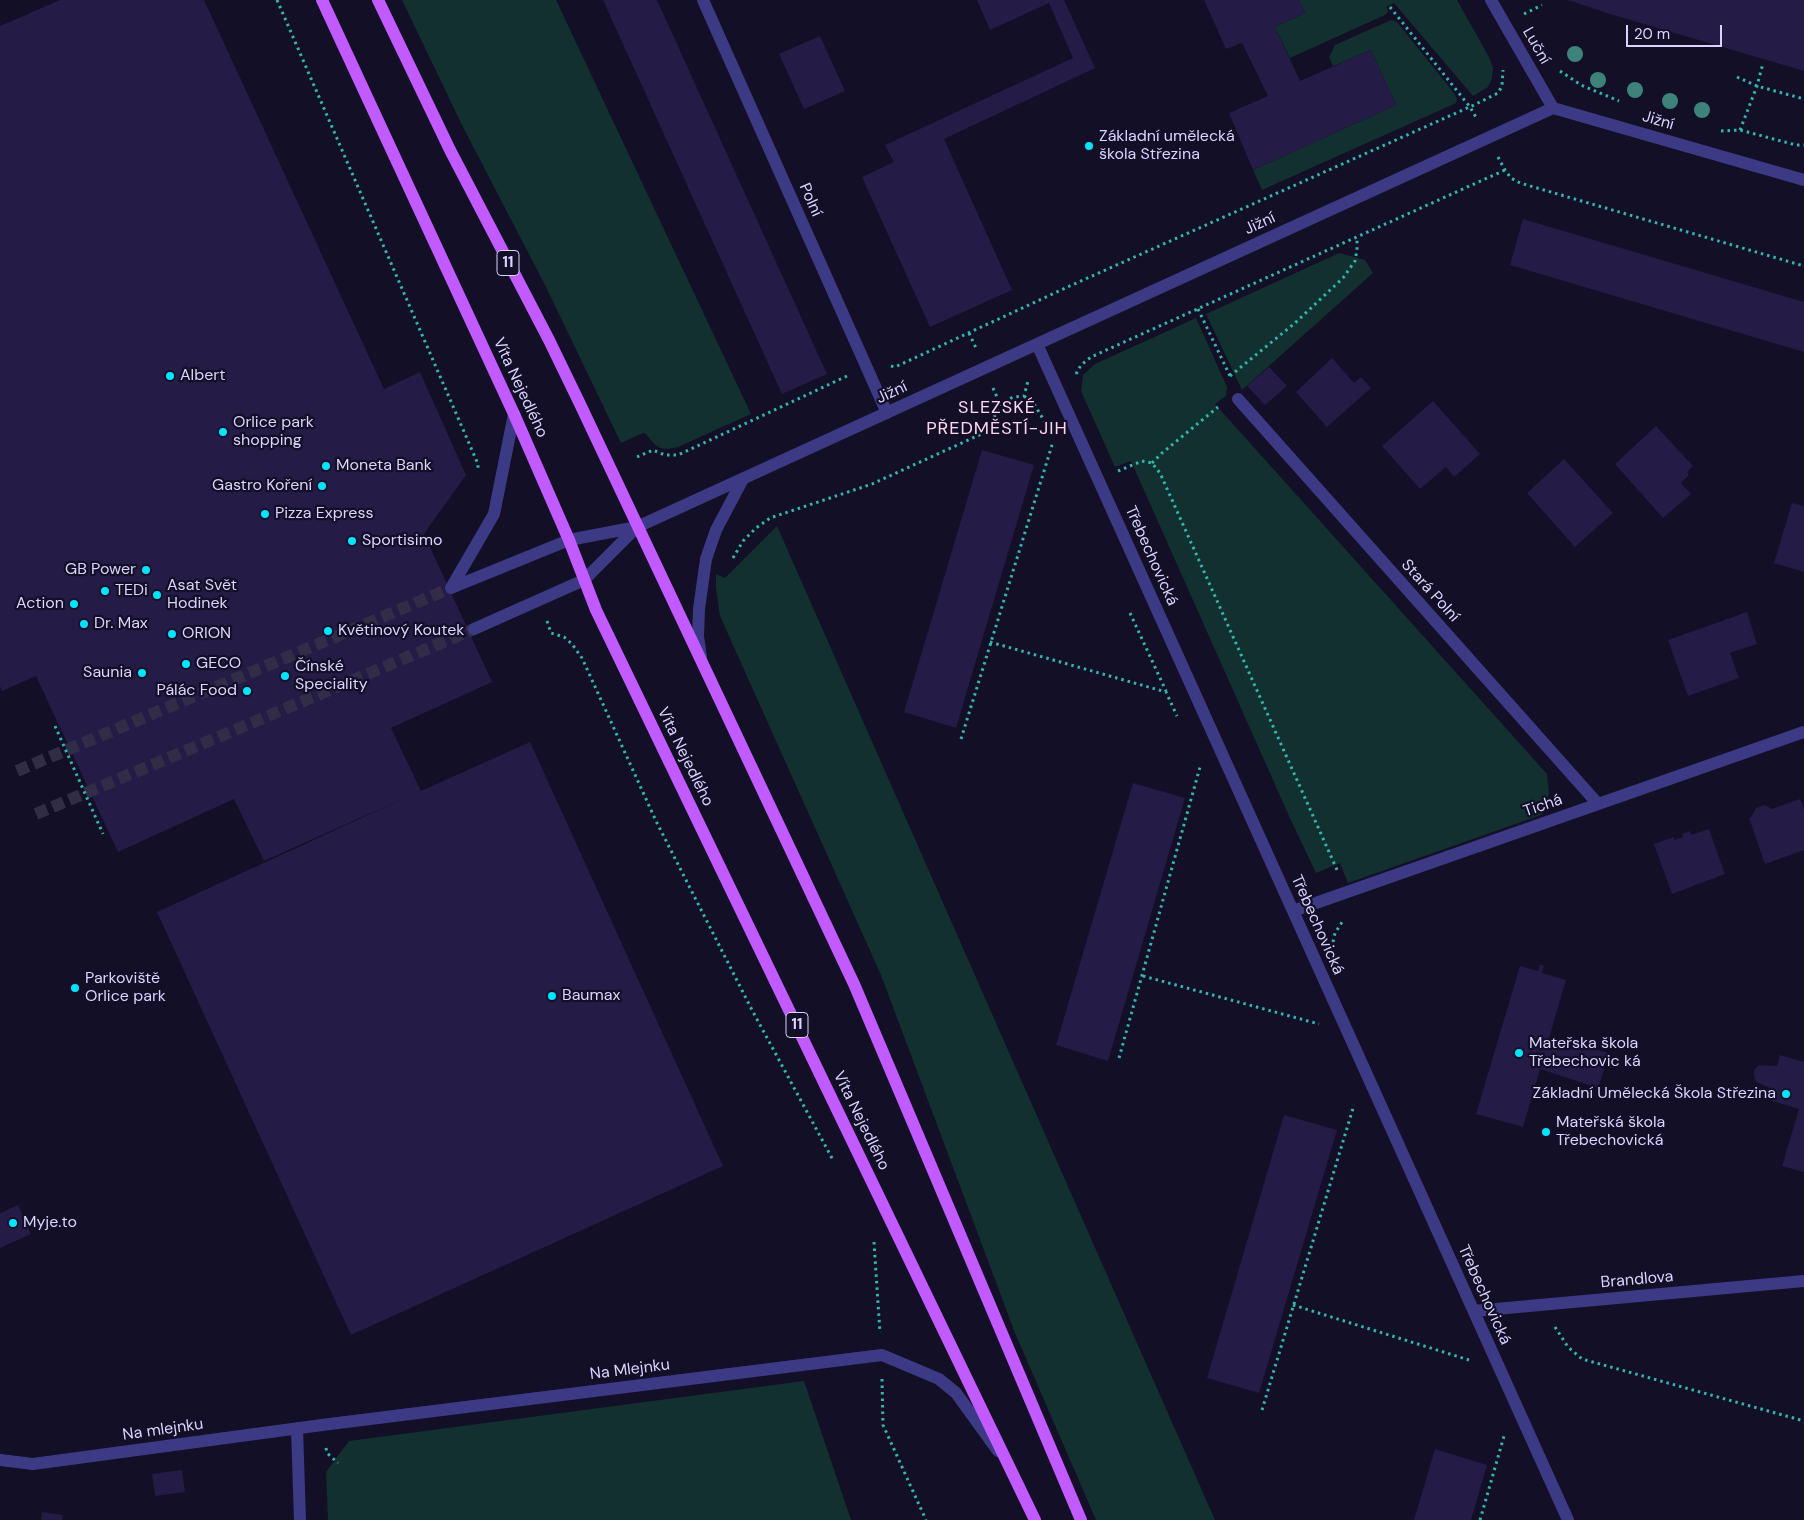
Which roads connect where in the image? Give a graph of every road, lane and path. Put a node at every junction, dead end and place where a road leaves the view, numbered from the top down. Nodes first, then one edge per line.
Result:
1 (277, 0) edge
2 (322, 0) edge
3 (378, 0) edge
4 (703, 0) edge
5 (1492, 0) edge
6 (1390, 7) dead end
7 (1764, 63) dead end
8 (1503, 68) dead end
9 (1558, 70) dead end
10 (1737, 77) dead end
11 (1757, 86) junction
12 (1804, 99) edge
13 (1622, 102) dead end
14 (1470, 107) junction
15 (1553, 108) junction
16 (1720, 130) dead end
17 (1740, 130) junction
18 (1487, 138) junction
19 (1804, 145) edge
20 (1505, 170) junction
21 (1804, 180) edge
22 (1358, 237) junction
23 (1804, 266) edge
24 (1198, 309) junction
25 (1037, 344) junction
26 (866, 368) junction
27 (1230, 376) junction
28 (1076, 380) dead end
29 (1024, 396) junction
30 (1238, 400) junction
31 (887, 413) junction
32 (514, 414) junction
33 (1048, 429) dead end
34 (1051, 436) dead end
35 (1053, 442) junction
36 (1057, 451) dead end
37 (638, 456) dead end
38 (1152, 463) junction
39 (478, 471) dead end
40 (1111, 474) dead end
41 (743, 479) junction
42 (637, 527) junction
43 (569, 540) junction
44 (732, 559) dead end
45 (584, 580) junction
46 (1130, 611) dead end
47 (474, 629) tunnel mouth
48 (552, 633) dead end
49 (990, 642) junction
50 (702, 662) junction
51 (1166, 692) junction
52 (1177, 717) dead end
53 (55, 726) dead end
54 (1804, 732) edge
55 (961, 739) dead end
56 (1196, 759) dead end
57 (1200, 767) junction
58 (1204, 776) dead end
59 (1598, 804) junction
60 (103, 834) dead end
61 (1344, 893) junction
62 (1293, 911) junction
63 (1332, 949) dead end
64 (1143, 976) junction
65 (1314, 1016) dead end
66 (1119, 1058) dead end
67 (1350, 1096) dead end
68 (1354, 1105) junction
69 (1358, 1114) dead end
70 (836, 1165) dead end
71 (873, 1234) dead end
72 (1804, 1281) edge
73 (1294, 1304) junction
74 (1542, 1305) junction
75 (1474, 1311) junction
76 (1465, 1350) dead end
77 (882, 1355) junction
78 (1470, 1360) junction
79 (1473, 1368) dead end
80 (1262, 1410) dead end
81 (1804, 1421) edge
82 (1500, 1427) dead end
83 (297, 1428) junction
84 (1504, 1436) junction
85 (1508, 1444) dead end
86 (0, 1460) edge
87 (1011, 1469) junction
88 (300, 1520) edge
89 (926, 1520) edge
90 (1035, 1520) edge
91 (1081, 1520) edge
92 (1480, 1520) edge
93 (1568, 1520) edge

1 - 39 path
2 - 32 main road, Víta Nejedlého / 11
3 - 42 main road, 11
4 - 26 street, Polní
5 - 15 street, Luční
6 - 14 path
7 - 11 path
8 - 14 path
9 - 13 path
10 - 11 path
11 - 12 path
11 - 17 path
14 - 18 path
14 - 26 path
15 - 18 street, Jižní
15 - 21 street, Jižní
16 - 17 path
17 - 19 path
18 - 20 path
18 - 25 street, Jižní
20 - 22 path
20 - 23 path
22 - 24 path
22 - 27 path
24 - 27 path
24 - 28 path
25 - 29 path
25 - 31 street, Jižní
25 - 62 street, Třebechovická
26 - 31 street, Polní
26 - 37 path
27 - 30 path
29 - 33 path
29 - 44 path
30 - 38 path
30 - 59 street, Stará Polní
31 - 41 street, Jižní
32 - 43 main road, Víta Nejedlého / 11
32 - 43 street
34 - 35 path
35 - 36 path
35 - 49 path
38 - 40 path
38 - 61 path
41 - 42 street, Jižní
41 - 50 street
42 - 43 street
42 - 45 street
42 - 50 main road, 11
43 - 45 main road, Víta Nejedlého / 11
45 - 47 street
45 - 87 main road, Víta Nejedlého / 11
46 - 51 path
48 - 70 path
49 - 51 path
49 - 55 path
50 - 91 main road, 11
51 - 52 path
53 - 60 path
54 - 59 street, Tichá
56 - 57 path
57 - 58 path
57 - 64 path
59 - 61 street, Tichá
61 - 62 street, Tichá
61 - 63 path
62 - 75 street, Třebechovická
64 - 65 path
64 - 66 path
67 - 68 path
68 - 69 path
68 - 73 path
71 - 77 path
72 - 74 street, Brandlova
73 - 78 path
73 - 80 path
74 - 75 street, Brandlova
74 - 81 path
75 - 93 street, Třebechovická
76 - 78 path
77 - 83 street, Na Mlejnku
77 - 87 street, Na Mlejnku
77 - 89 path
78 - 79 path
82 - 84 path
83 - 86 street, Na mlejnku
83 - 88 street
84 - 85 path
84 - 92 path
87 - 90 main road, Víta Nejedlého / 11

